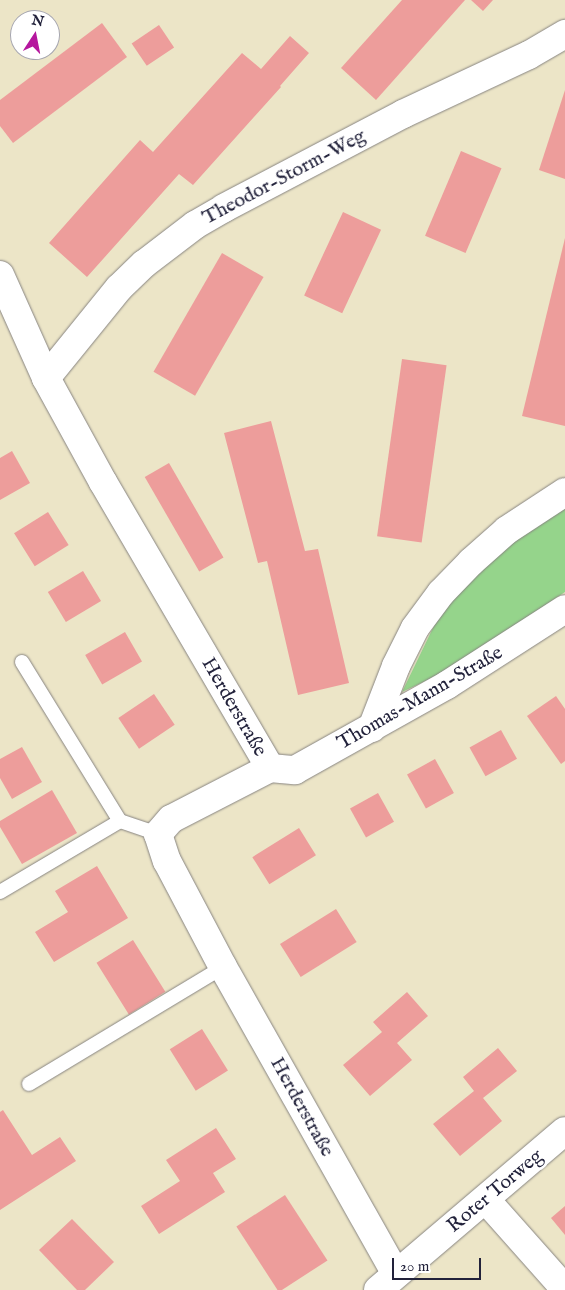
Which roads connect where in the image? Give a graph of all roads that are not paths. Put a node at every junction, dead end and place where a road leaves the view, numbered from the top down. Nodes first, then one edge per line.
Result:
1 (565, 34) edge
2 (0, 275) edge
3 (46, 378) junction
4 (565, 492) edge
5 (565, 609) edge
6 (22, 662) dead end
7 (372, 728) junction
8 (270, 768) junction
9 (120, 821) junction
10 (158, 834) junction
11 (0, 892) edge
12 (223, 967) junction
13 (29, 1084) dead end
14 (565, 1131) edge
15 (486, 1200) junction
16 (387, 1282) edge
17 (565, 1289) edge

1 - 3 street, Theodor-Storm-Weg
2 - 3 street, Herderstraße
3 - 8 street, Herderstraße
4 - 7 street
5 - 7 street, Thomas-Mann-Straße
6 - 9 lane
7 - 8 street, Thomas-Mann-Straße
8 - 10 street, Herderstraße
9 - 10 lane
9 - 11 lane
10 - 12 street, Herderstraße
12 - 13 lane
12 - 16 street, Herderstraße
14 - 15 street, Roter Torweg
15 - 16 street, Roter Torweg
15 - 17 street

